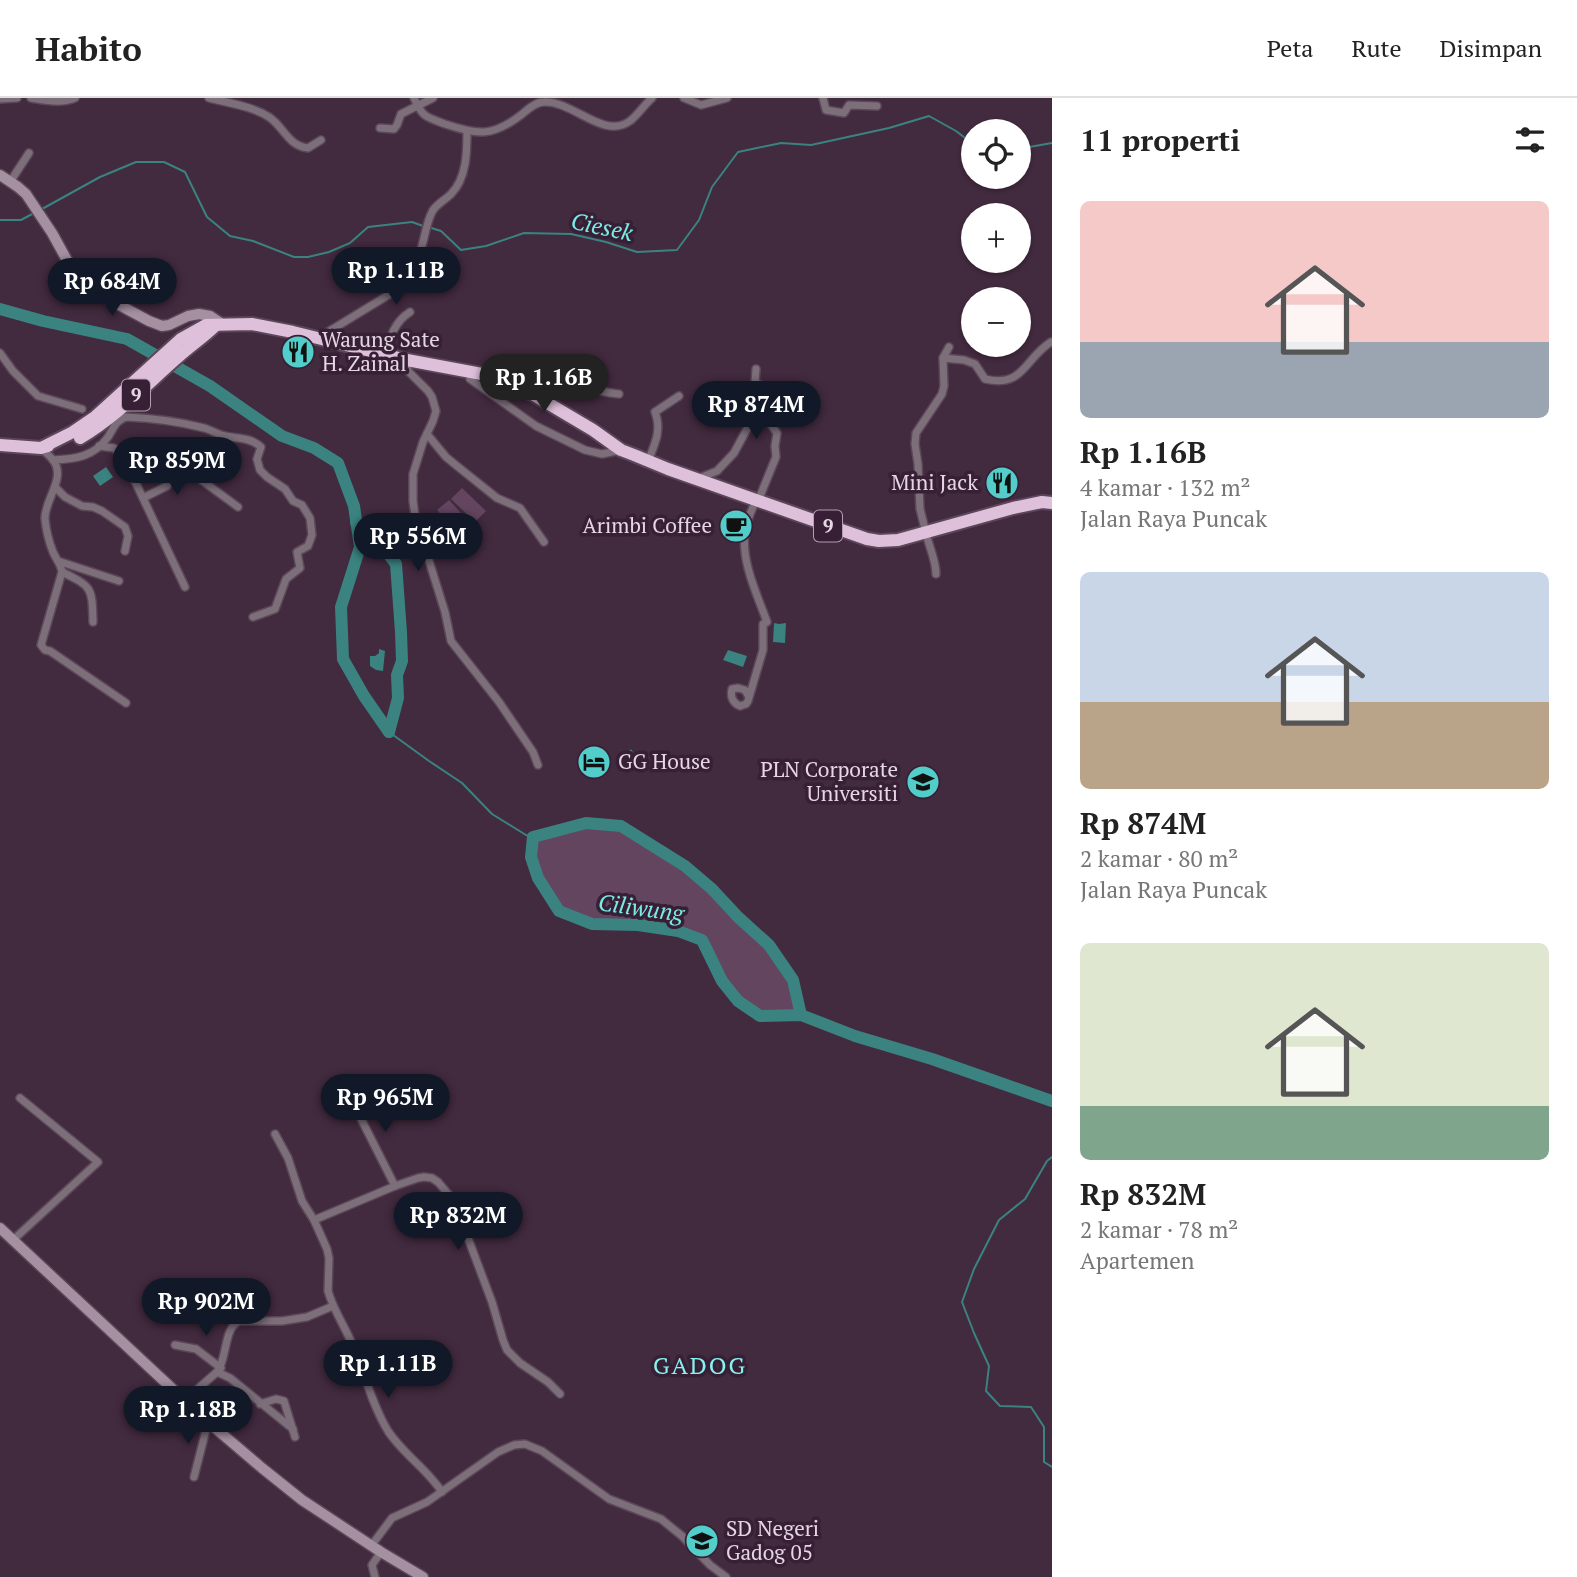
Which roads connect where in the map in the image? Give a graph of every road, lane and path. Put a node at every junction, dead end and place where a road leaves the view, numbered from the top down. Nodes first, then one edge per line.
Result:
1 (17, 98) edge
2 (31, 98) edge
3 (75, 98) edge
4 (209, 98) edge
5 (433, 98) edge
6 (652, 98) edge
7 (684, 98) edge
8 (727, 98) edge
9 (824, 98) edge
10 (0, 99) edge
11 (415, 101) edge
12 (877, 106) dead end
13 (380, 128) dead end
14 (467, 131) junction
15 (321, 141) dead end
16 (29, 153) dead end
17 (0, 175) edge
18 (10, 182) junction
19 (410, 312) dead end
20 (214, 326) junction
21 (318, 338) junction
22 (1051, 342) edge
23 (949, 347) dead end
24 (0, 354) edge
25 (385, 355) junction
26 (943, 358) junction
27 (407, 360) junction
28 (756, 369) dead end
29 (470, 379) dead end
30 (619, 394) dead end
31 (534, 395) junction
32 (679, 396) dead end
33 (783, 400) dead end
34 (82, 409) dead end
35 (426, 434) junction
36 (0, 445) edge
37 (48, 446) junction
38 (99, 446) junction
39 (621, 450) junction
40 (124, 458) junction
41 (53, 460) junction
42 (648, 461) junction
43 (182, 465) junction
44 (696, 479) junction
45 (55, 487) junction
46 (143, 498) junction
47 (757, 501) junction
48 (1052, 503) edge
49 (238, 507) dead end
50 (926, 533) junction
51 (544, 542) dead end
52 (125, 551) dead end
53 (58, 561) junction
54 (62, 572) junction
55 (936, 575) dead end
56 (119, 581) dead end
57 (185, 587) dead end
58 (253, 617) dead end
59 (93, 622) dead end
60 (749, 697) dead end
61 (126, 703) dead end
62 (538, 765) dead end
63 (349, 1095) dead end
64 (20, 1098) dead end
65 (275, 1133) dead end
66 (395, 1186) junction
67 (314, 1220) junction
68 (0, 1228) edge
69 (13, 1240) junction
70 (333, 1306) junction
71 (175, 1345) dead end
72 (219, 1370) junction
73 (560, 1394) dead end
74 (185, 1400) junction
75 (260, 1404) junction
76 (208, 1422) junction
77 (194, 1477) dead end
78 (442, 1492) junction
79 (371, 1546) junction
80 (381, 1552) junction
81 (375, 1577) edge
82 (424, 1577) edge
83 (726, 1577) edge

1 - 10 street
2 - 3 street
4 - 15 street
5 - 11 street
6 - 14 street
7 - 8 street
9 - 12 street
11 - 13 street
11 - 14 street
14 - 21 street
16 - 18 street
17 - 18 street
18 - 20 street
19 - 25 street
20 - 21 highway, 9
20 - 37 highway, 9
21 - 25 highway, 9
22 - 26 street
23 - 26 street
24 - 34 street
25 - 27 highway, 9
26 - 50 street
27 - 31 highway, 9
27 - 35 street
28 - 44 street
29 - 39 street
30 - 31 street
31 - 39 highway, 9
32 - 42 street
33 - 47 street
35 - 51 street
35 - 62 street
36 - 37 highway
37 - 41 street
38 - 40 street
38 - 41 street
38 - 58 street
39 - 42 highway, 9
40 - 43 street
40 - 46 street
41 - 45 street
42 - 44 highway, 9
43 - 46 street
43 - 49 street
44 - 47 highway, 9
45 - 52 street
45 - 53 street
46 - 57 street
47 - 50 highway, 9
47 - 60 street
48 - 50 highway, 9
50 - 55 street
53 - 54 street
53 - 56 street
54 - 59 street
54 - 61 street
63 - 66 street
64 - 69 street
65 - 67 street
66 - 67 street
66 - 73 street
67 - 70 street
68 - 69 street
69 - 74 street
70 - 72 street
70 - 78 street
71 - 72 street
72 - 74 street
72 - 75 street
74 - 76 street
75 - 75 street
76 - 77 street
76 - 79 street
78 - 79 street
78 - 83 street
79 - 80 street
80 - 81 street
80 - 82 street

